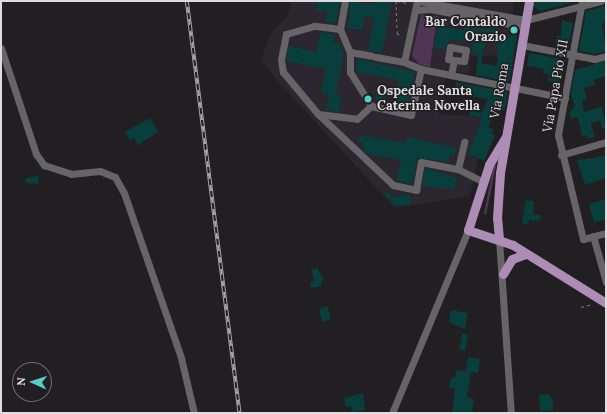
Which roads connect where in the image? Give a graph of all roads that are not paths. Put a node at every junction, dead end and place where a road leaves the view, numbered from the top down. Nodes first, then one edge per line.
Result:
1 (346, 1) edge
2 (418, 1) edge
3 (530, 1) edge
4 (601, 1) edge
5 (581, 4) edge
6 (416, 10) junction
7 (521, 23) junction
8 (340, 29) junction
9 (522, 45) junction
10 (1, 48) edge
11 (350, 52) junction
12 (573, 55) junction
13 (606, 56) edge
14 (454, 60) dead end
15 (404, 62) junction
16 (421, 69) junction
17 (451, 76) junction
18 (514, 88) junction
19 (565, 98) junction
20 (371, 106) junction
21 (318, 114) junction
22 (505, 138) junction
23 (464, 142) dead end
24 (606, 142) edge
25 (561, 155) junction
26 (458, 169) junction
27 (484, 182) junction
28 (468, 230) junction
29 (606, 233) edge
30 (593, 236) junction
31 (500, 242) junction
32 (524, 253) junction
33 (503, 274) junction
34 (606, 282) edge
35 (606, 302) edge
36 (194, 413) edge
37 (392, 413) edge
38 (511, 413) edge

1 - 8 street
2 - 6 street
2 - 7 street
3 - 7 main road, Via Roma
4 - 5 street
5 - 7 street
5 - 12 street, Via Papa Pio XII
6 - 7 street
6 - 15 street
7 - 9 main road, Via Roma
8 - 11 street
8 - 21 street
9 - 12 street
9 - 18 main road, Via Roma
10 - 36 street
11 - 15 street
11 - 20 street
12 - 13 street
12 - 19 street, Via Papa Pio XII
14 - 17 street
15 - 16 street
16 - 17 street
16 - 20 street
17 - 18 street
18 - 19 street
18 - 22 main road, Via Roma
19 - 25 street, Via Papa Pio XII
20 - 21 street
21 - 26 street
22 - 27 main road
22 - 31 main road, Via Roma
23 - 26 street
24 - 25 street
25 - 30 street, Via Papa Pio XII
26 - 27 street
27 - 28 main road
28 - 31 main road
28 - 37 street
29 - 30 street
30 - 34 street
31 - 32 main road
31 - 33 street
32 - 33 main road
32 - 35 main road
33 - 38 street

